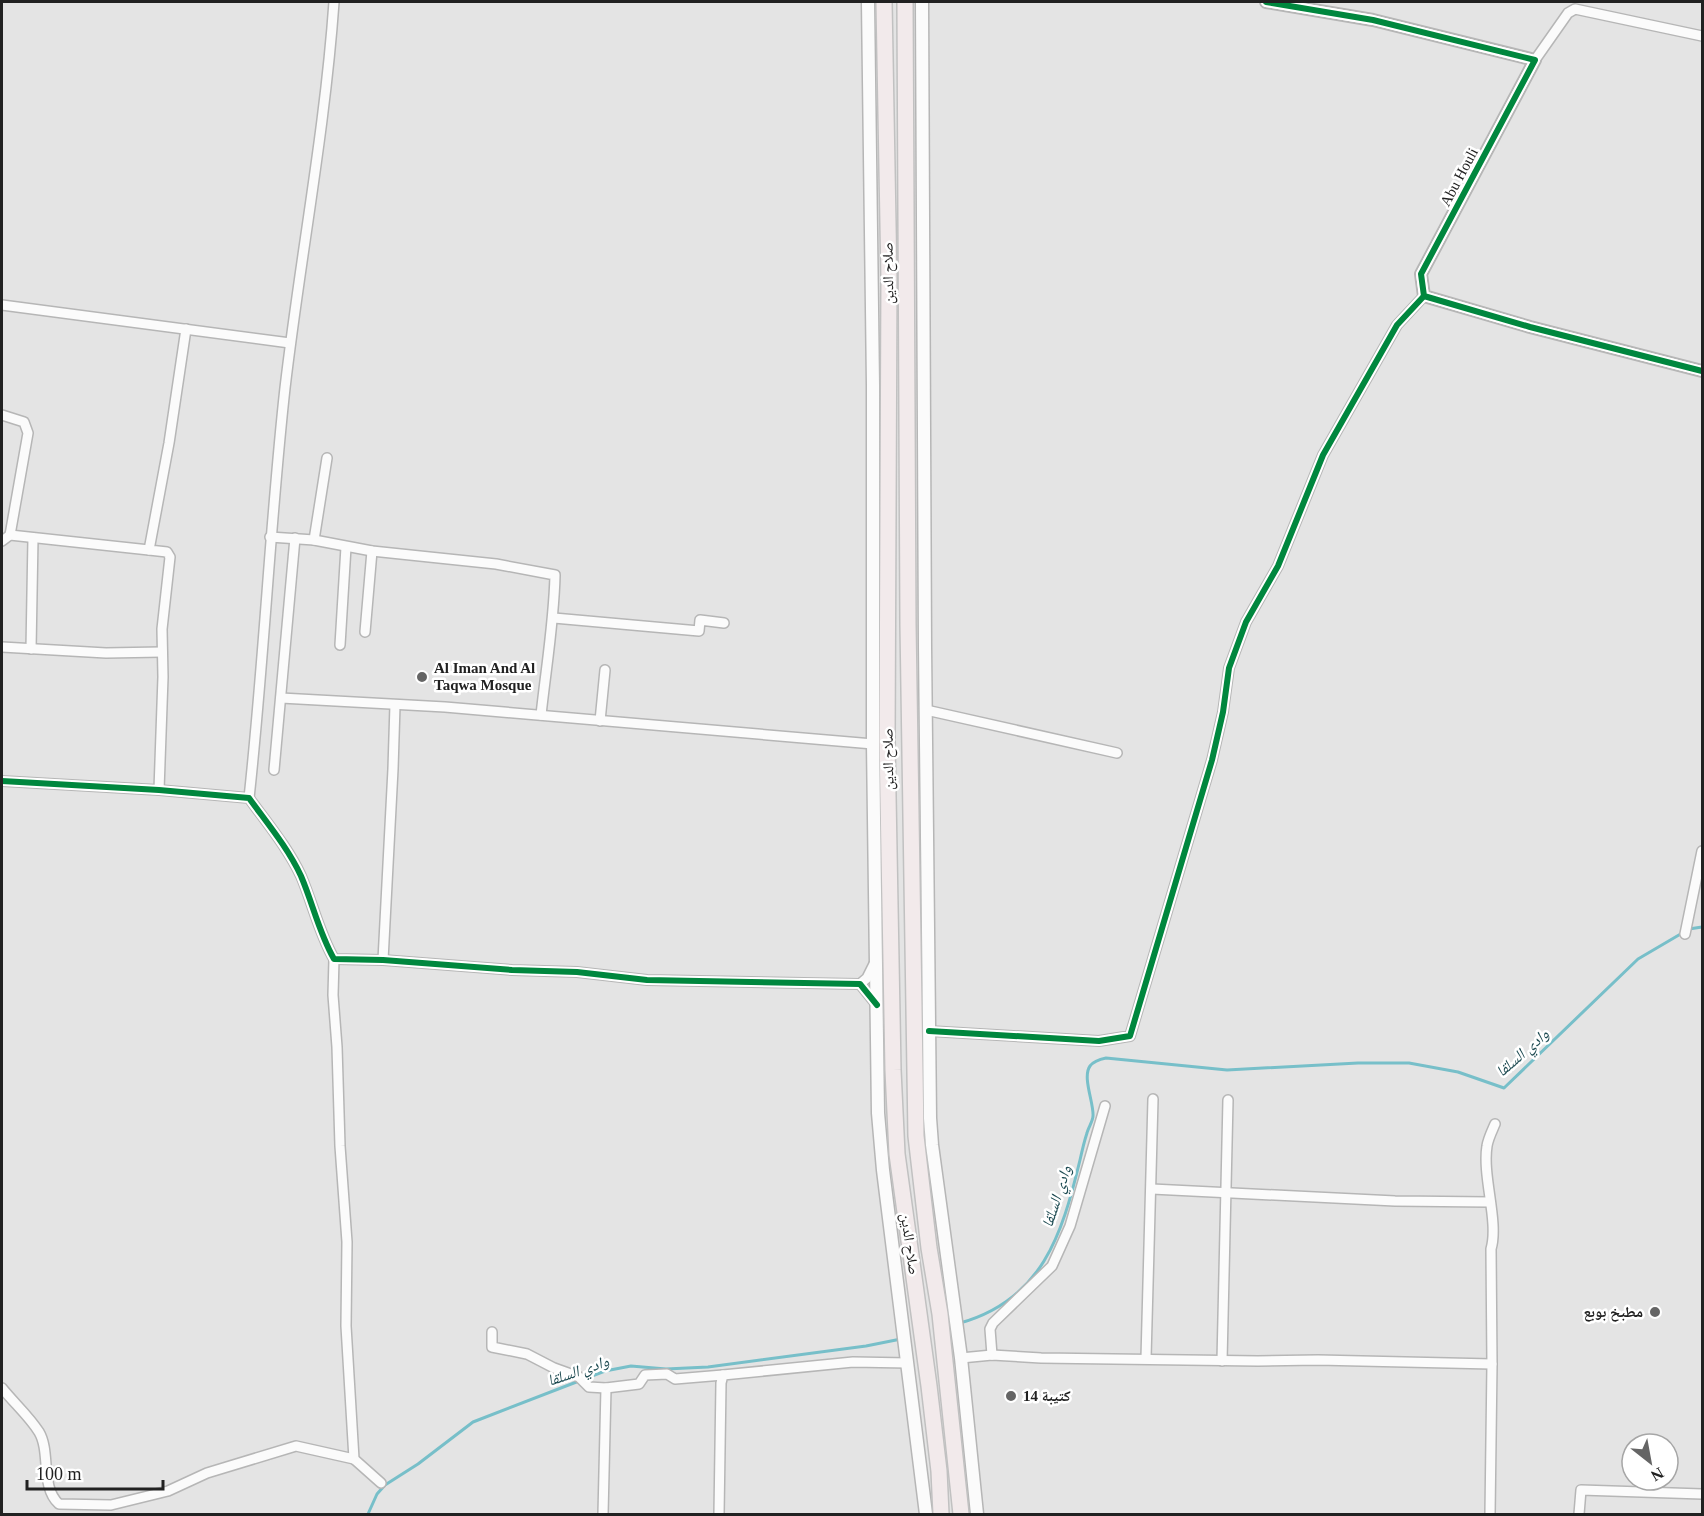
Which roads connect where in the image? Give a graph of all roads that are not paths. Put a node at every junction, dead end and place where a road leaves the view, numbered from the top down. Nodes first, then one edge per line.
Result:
1 (334, 2) edge
2 (868, 2) edge
3 (884, 2) edge
4 (905, 2) edge
5 (922, 2) edge
6 (1266, 2) edge
7 (1702, 36) edge
8 (1535, 60) junction
9 (887, 233) junction
10 (907, 235) junction
11 (1424, 296) junction
12 (2, 305) edge
13 (186, 329) junction
14 (291, 343) junction
15 (1702, 372) edge
16 (888, 412) junction
17 (2, 415) edge
18 (907, 423) junction
19 (327, 458) dead end
20 (10, 535) junction
21 (33, 537) junction
22 (270, 537) junction
23 (295, 538) junction
24 (314, 540) junction
25 (2, 542) edge
26 (346, 547) junction
27 (149, 550) junction
28 (372, 551) junction
29 (554, 618) junction
30 (724, 623) dead end
31 (365, 632) dead end
32 (339, 645) dead end
33 (2, 647) edge
34 (31, 649) junction
35 (162, 651) junction
36 (605, 670) dead end
37 (281, 698) junction
38 (395, 705) junction
39 (926, 710) junction
40 (542, 715) junction
41 (600, 721) junction
42 (873, 744) junction
43 (1117, 753) dead end
44 (274, 770) dead end
45 (2, 781) edge
46 (159, 790) junction
47 (249, 798) junction
48 (1702, 851) edge
49 (1685, 934) dead end
50 (334, 959) junction
51 (382, 960) junction
52 (876, 960) junction
53 (860, 984) junction
54 (877, 1005) junction
55 (929, 1031) junction
56 (1153, 1099) dead end
57 (1228, 1100) dead end
58 (1105, 1106) dead end
59 (1495, 1124) dead end
60 (1152, 1188) junction
61 (1225, 1192) junction
62 (1489, 1202) junction
63 (947, 1312) junction
64 (492, 1332) dead end
65 (992, 1355) junction
66 (955, 1356) junction
67 (1146, 1358) junction
68 (1222, 1360) junction
69 (908, 1363) junction
70 (1492, 1364) junction
71 (723, 1375) junction
72 (2, 1388) edge
73 (606, 1388) junction
74 (354, 1459) junction
75 (939, 1471) junction
76 (957, 1472) junction
77 (381, 1484) dead end
78 (1702, 1494) edge
79 (603, 1515) edge
80 (719, 1515) edge
81 (926, 1515) edge
82 (941, 1515) edge
83 (960, 1515) edge
84 (977, 1515) edge
85 (1490, 1515) edge
86 (1579, 1515) edge

1 - 14 street
2 - 42 main road
3 - 9 highway, صلاح الدين
4 - 10 highway, صلاح الدين
5 - 39 main road
6 - 8 street
7 - 8 street
8 - 11 street, Abu Houli
9 - 10 highway
9 - 16 highway, صلاح الدين
10 - 18 highway, صلاح الدين
11 - 15 street
11 - 55 street
12 - 13 street
13 - 14 street
13 - 27 street
14 - 22 street
16 - 18 highway
16 - 75 highway, صلاح الدين
17 - 20 street
18 - 63 highway, صلاح الدين
19 - 24 street
20 - 21 street
20 - 25 street
21 - 27 street
21 - 34 street
22 - 23 street
22 - 47 street
23 - 24 street
23 - 37 street
24 - 26 street
26 - 28 street
26 - 32 street
27 - 35 street
28 - 29 street
28 - 31 street
29 - 30 street
29 - 40 street
33 - 34 street
34 - 35 street
35 - 46 street
36 - 41 street
37 - 38 street
37 - 44 street
38 - 40 street
38 - 51 street
39 - 43 street
39 - 55 main road
40 - 41 street
41 - 42 street
42 - 52 main road
45 - 46 street
46 - 47 street
47 - 50 street
48 - 49 street
50 - 51 street
50 - 74 street
51 - 53 street
52 - 53 street
52 - 54 main road
53 - 54 street
54 - 69 main road
55 - 63 main road
56 - 60 street
57 - 61 street
58 - 65 street
59 - 62 street
60 - 61 street
60 - 67 street
61 - 62 street
61 - 68 street
62 - 70 street
63 - 66 highway, صلاح الدين
64 - 73 street
65 - 66 street
65 - 67 street
66 - 76 highway, صلاح الدين
66 - 84 main road
67 - 68 street
68 - 70 street
69 - 71 street
69 - 81 main road
70 - 85 street
71 - 73 street
71 - 80 street
72 - 74 street
73 - 79 street
74 - 77 street
75 - 76 highway
75 - 82 highway, صلاح الدين
76 - 83 highway, صلاح الدين
78 - 86 street

